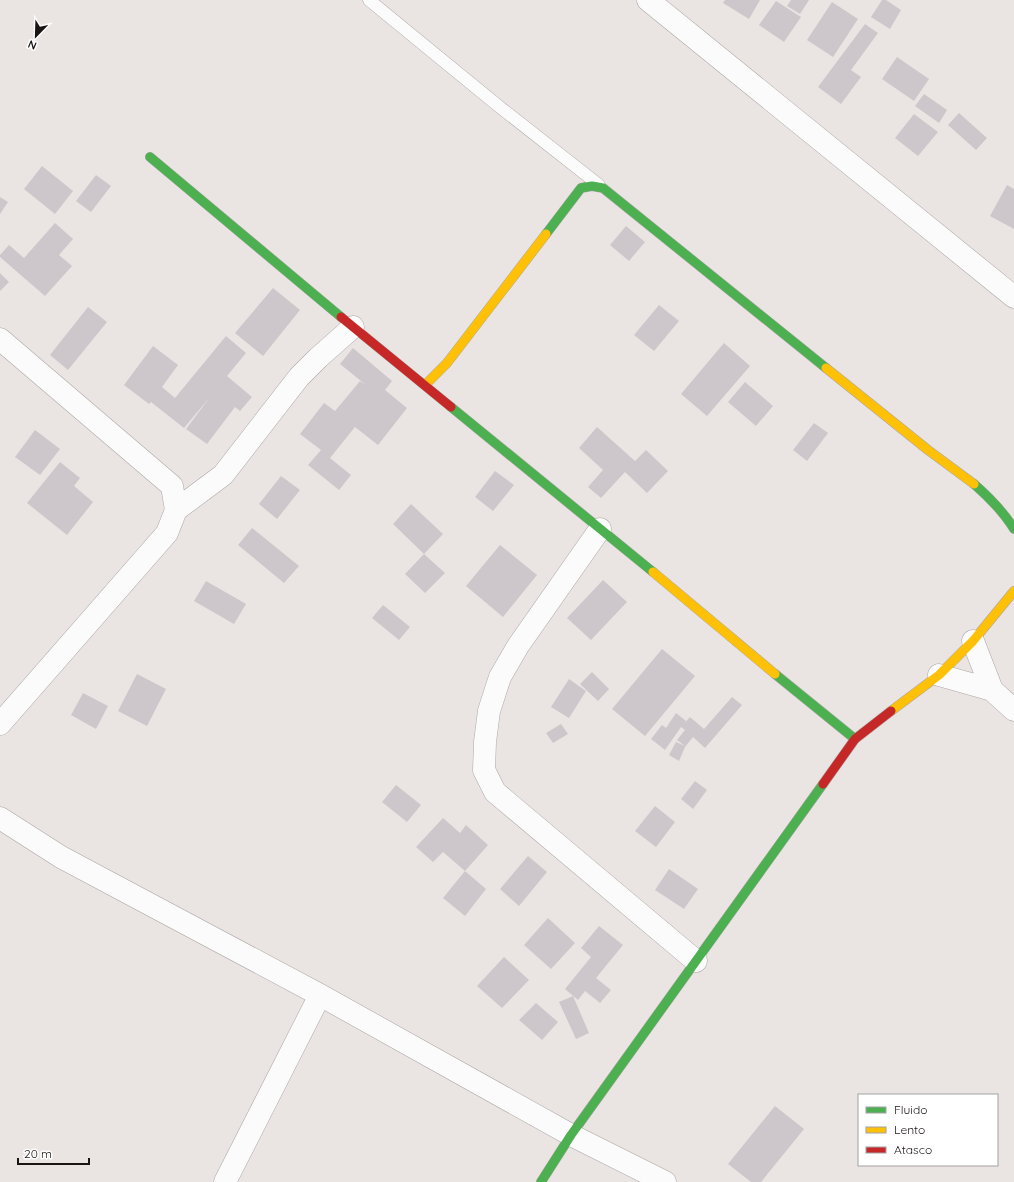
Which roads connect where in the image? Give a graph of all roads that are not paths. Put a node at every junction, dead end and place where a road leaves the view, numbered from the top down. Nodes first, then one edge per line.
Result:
1 (369, 0) edge
2 (648, 0) edge
3 (150, 157) dead end
4 (603, 188) junction
5 (1014, 297) edge
6 (353, 327) junction
7 (0, 339) edge
8 (425, 385) junction
9 (176, 510) junction
10 (1014, 528) edge
11 (600, 529) junction
12 (1014, 591) edge
13 (973, 641) junction
14 (938, 675) junction
15 (992, 690) junction
16 (1014, 710) edge
17 (0, 724) edge
18 (855, 738) junction
19 (0, 818) edge
20 (696, 961) junction
21 (320, 995) junction
22 (571, 1135) junction
23 (225, 1182) edge
24 (541, 1182) edge
25 (665, 1182) edge

1 - 4 lane
2 - 5 street
3 - 6 street
4 - 8 street
4 - 10 street
6 - 8 street
6 - 9 street
7 - 9 street
8 - 11 street
9 - 17 street
11 - 18 street
11 - 20 street
12 - 13 street
13 - 14 street
13 - 15 street
14 - 15 street
14 - 18 street
15 - 16 street
18 - 20 street
19 - 21 street
20 - 22 street
21 - 22 street
21 - 23 street
22 - 24 street
22 - 25 street

